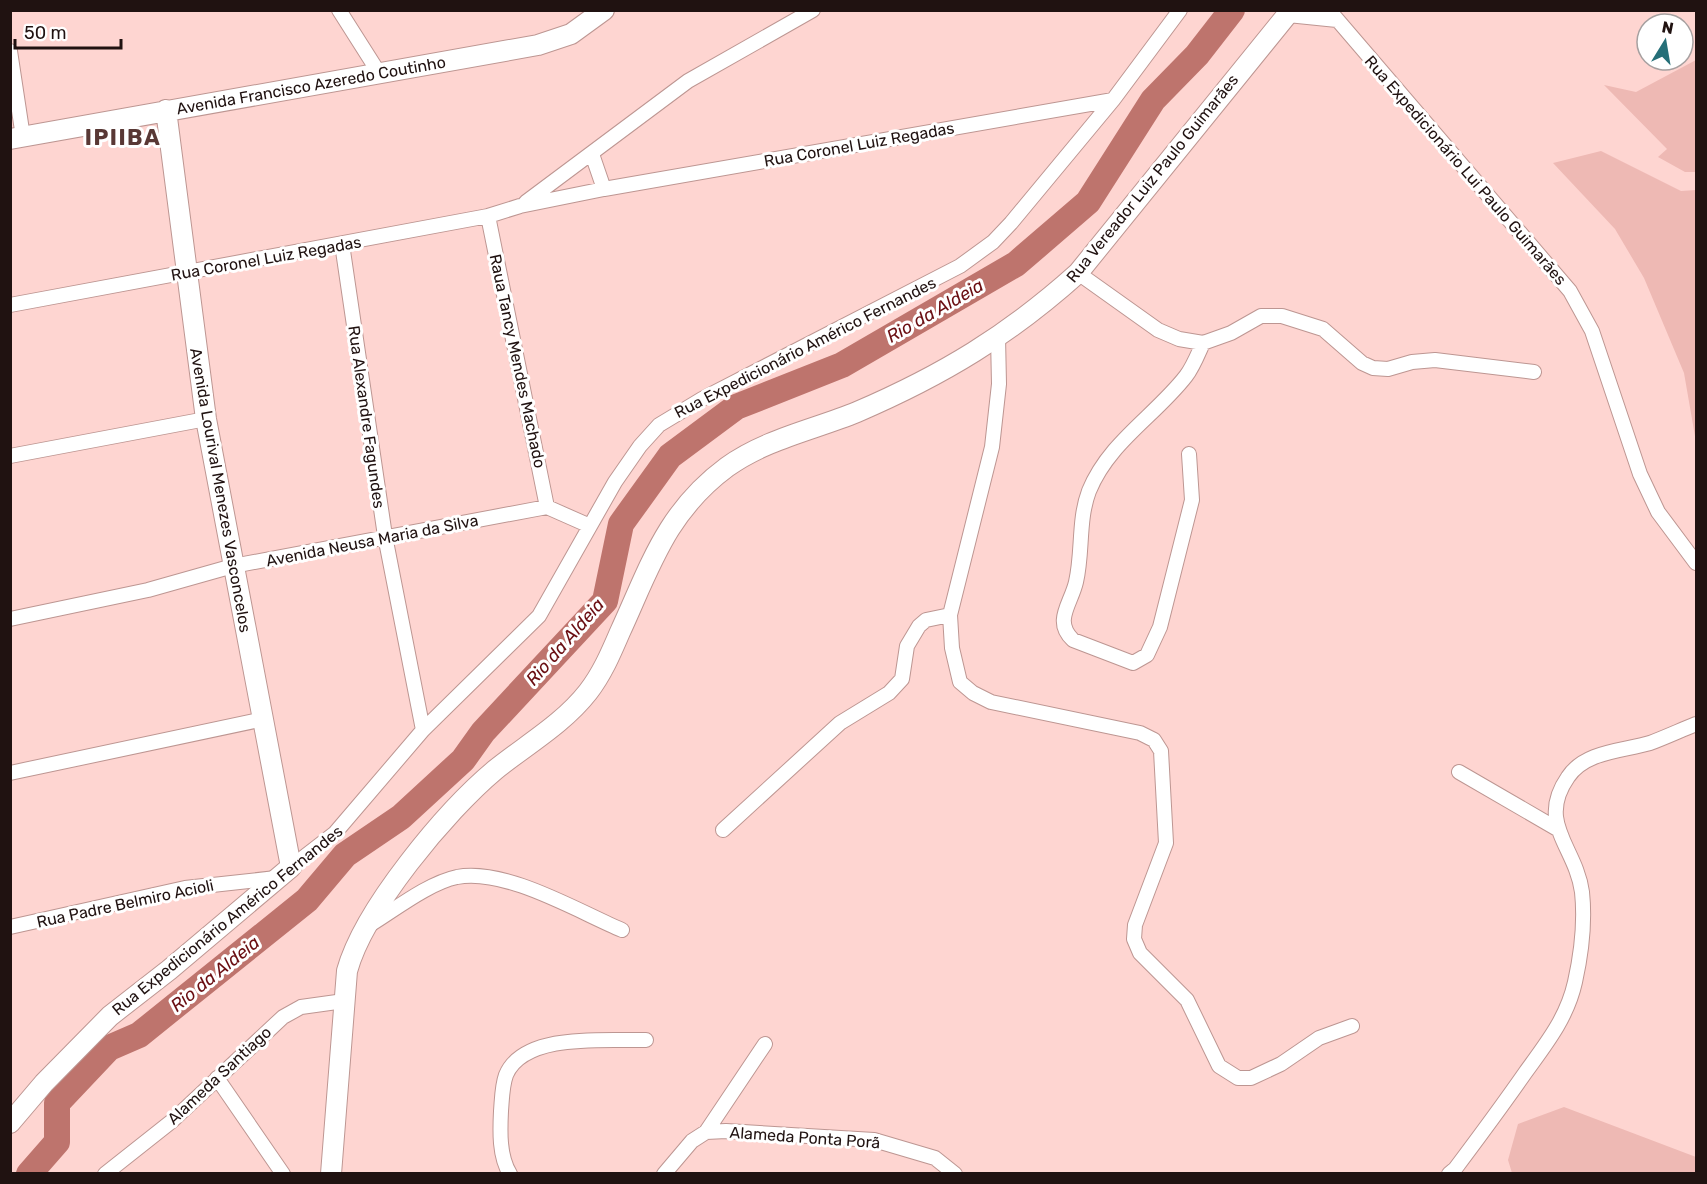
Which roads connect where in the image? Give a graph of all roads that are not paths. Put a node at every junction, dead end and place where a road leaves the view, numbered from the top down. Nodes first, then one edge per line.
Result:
1 (339, 10) edge
2 (604, 10) edge
3 (813, 10) edge
4 (1174, 13) edge
5 (1289, 13) edge
6 (1333, 15) edge
7 (10, 51) edge
8 (379, 73) junction
9 (1113, 100) junction
10 (166, 110) junction
11 (17, 138) edge
12 (592, 154) junction
13 (604, 189) junction
14 (520, 206) junction
15 (488, 216) junction
16 (342, 244) junction
17 (185, 273) junction
18 (1078, 273) junction
19 (10, 305) edge
20 (998, 337) junction
21 (1203, 343) junction
22 (1534, 372) dead end
23 (206, 419) junction
24 (1189, 454) dead end
25 (10, 456) edge
26 (547, 507) junction
27 (590, 526) junction
28 (385, 536) junction
29 (1696, 563) edge
30 (233, 567) junction
31 (950, 615) junction
32 (10, 619) edge
33 (264, 719) junction
34 (1696, 724) edge
35 (423, 730) junction
36 (1459, 772) dead end
37 (10, 774) edge
38 (723, 830) dead end
39 (1558, 830) junction
40 (283, 872) junction
41 (10, 927) edge
42 (364, 929) junction
43 (622, 930) dead end
44 (344, 1001) junction
45 (1352, 1026) dead end
46 (646, 1040) dead end
47 (765, 1044) dead end
48 (217, 1078) junction
49 (10, 1123) edge
50 (706, 1132) junction
51 (105, 1173) edge
52 (283, 1173) edge
53 (331, 1173) edge
54 (510, 1173) edge
55 (664, 1173) edge
56 (955, 1173) edge
57 (1449, 1173) edge

1 - 8 street
2 - 8 street, Avenida Francisco Azeredo Coutinho
3 - 12 street, Rua Coronel Luiz Regadas
4 - 9 street, Rua Expedicionário Américo Fernandes
5 - 6 street
5 - 18 street, Rua Vereador Luiz Paulo Guimarães
6 - 29 street, Rua Expedicionário Lui Paulo Guimarães
7 - 11 street
8 - 10 street, Avenida Francisco Azeredo Coutinho
9 - 13 street, Rua Coronel Luiz Regadas
9 - 27 street, Rua Expedicionário Américo Fernandes
10 - 11 street, Avenida Francisco Azeredo Coutinho
10 - 17 street, Avenida Lourival Menezes Vasconcelos
12 - 13 street
12 - 14 street, Rua Coronel Luiz Regadas
13 - 14 street, Rua Coronel Luiz Regadas
14 - 15 street, Rua Coronel Luiz Regadas
15 - 16 street, Rua Coronel Luiz Regadas
15 - 26 street, Raua Tancy Mendes Machado
16 - 17 street, Rua Coronel Luiz Regadas
16 - 28 street, Rua Alexandre Fagundes
17 - 19 street, Rua Coronel Luiz Regadas
17 - 23 street, Avenida Lourival Menezes Vasconcelos
18 - 20 street, Rua Vereador Luiz Paulo Guimarães
18 - 21 street
20 - 31 street
20 - 42 street, Rua Vereador Luiz Paulo Guimarães
21 - 22 street
21 - 24 street
23 - 25 street
23 - 30 street, Avenida Lourival Menezes Vasconcelos
26 - 27 street
26 - 28 street, Avenida Neusa Maria da Silva
27 - 35 street, Rua Expedicionário Américo Fernandes
28 - 30 street, Avenida Neusa Maria da Silva
28 - 35 street, Rua Alexandre Fagundes
30 - 32 street, Avenida Neusa Maria da Silva
30 - 33 street, Avenida Lourival Menezes Vasconcelos
31 - 38 street
31 - 45 street
33 - 37 street
33 - 40 street, Avenida Lourival Menezes Vasconcelos
34 - 39 street
35 - 40 street, Rua Expedicionário Américo Fernandes
36 - 39 street
39 - 57 street
40 - 41 street, Rua Padre Belmiro Acioli
40 - 49 street, Rua Expedicionário Américo Fernandes
42 - 43 street
42 - 44 street, Rua Vereador Luiz Paulo Guimarães
44 - 48 street, Alameda Santiago
44 - 53 street, Rua Vereador Luiz Paulo Guimarães
46 - 54 street
47 - 50 street
48 - 51 street, Alameda Santiago
48 - 52 street
50 - 55 street, Alameda Ponta Porã
50 - 56 street, Alameda Ponta Porã

